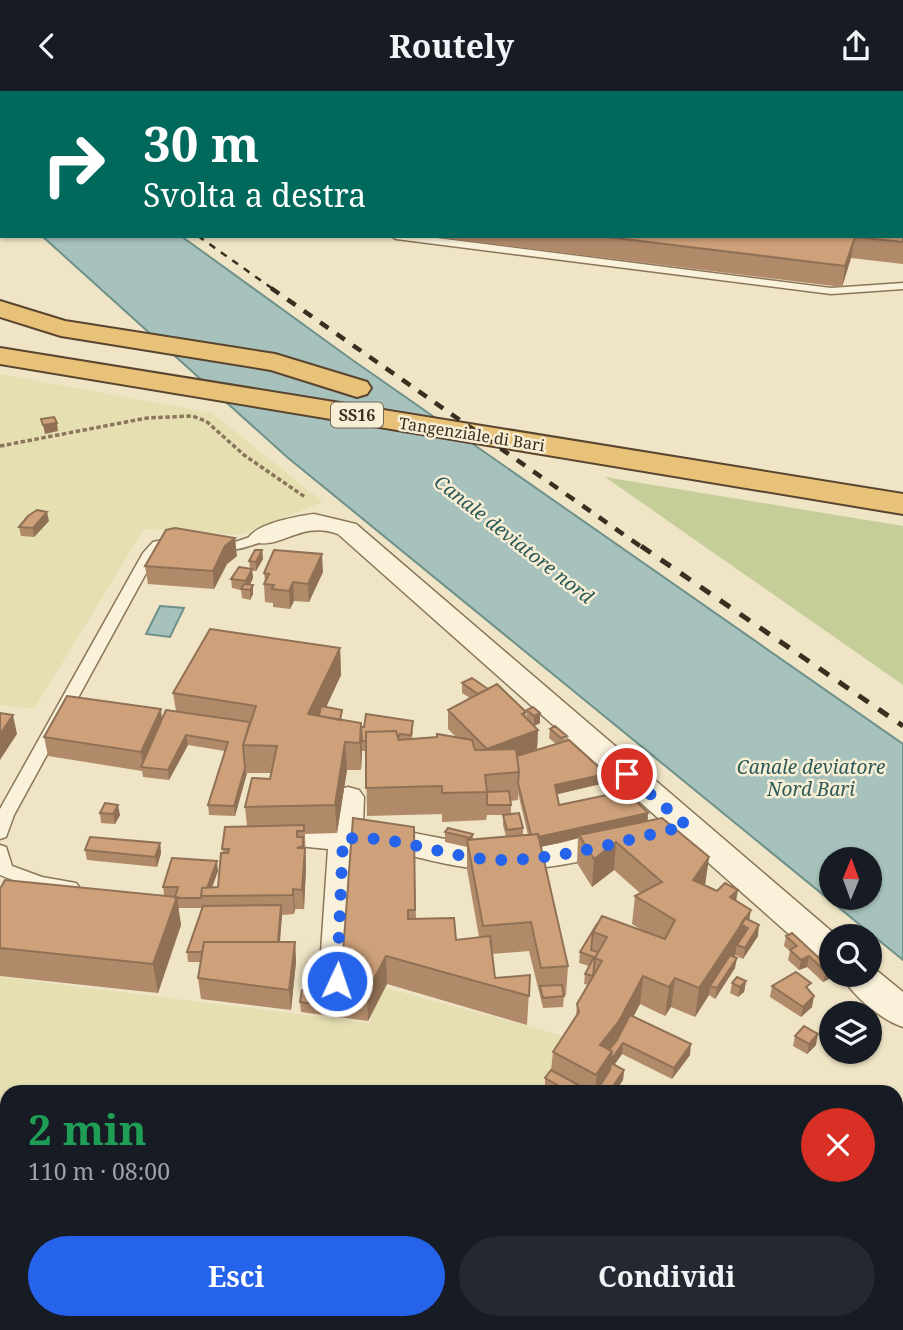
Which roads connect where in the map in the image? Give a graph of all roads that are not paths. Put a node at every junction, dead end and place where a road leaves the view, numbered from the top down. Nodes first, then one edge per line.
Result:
1 (412, 238) edge
2 (903, 286) edge
3 (0, 309) edge
4 (0, 331) edge
5 (148, 349) junction
6 (0, 356) edge
7 (0, 370) edge
8 (157, 382) junction
9 (903, 477) edge
10 (903, 504) edge
11 (262, 537) joint
12 (348, 797) dead end
13 (687, 826) junction
14 (0, 833) edge
15 (290, 836) edge
16 (343, 839) junction
17 (0, 851) edge
18 (92, 889) edge
19 (819, 941) edge
20 (337, 981) edge
21 (873, 987) edge
22 (903, 1013) edge

1 - 2 lane
3 - 5 highway
4 - 5 highway, Tangenziale di Bari / SS16
5 - 9 highway, Tangenziale di Bari / SS16
6 - 8 highway, Tangenziale di Bari / SS16
7 - 8 highway
8 - 10 highway, Tangenziale di Bari / SS16
11 - 13 street
11 - 14 lane
12 - 16 street
13 - 16 street
13 - 19 street
15 - 16 street
16 - 20 street
17 - 18 lane
21 - 22 street

